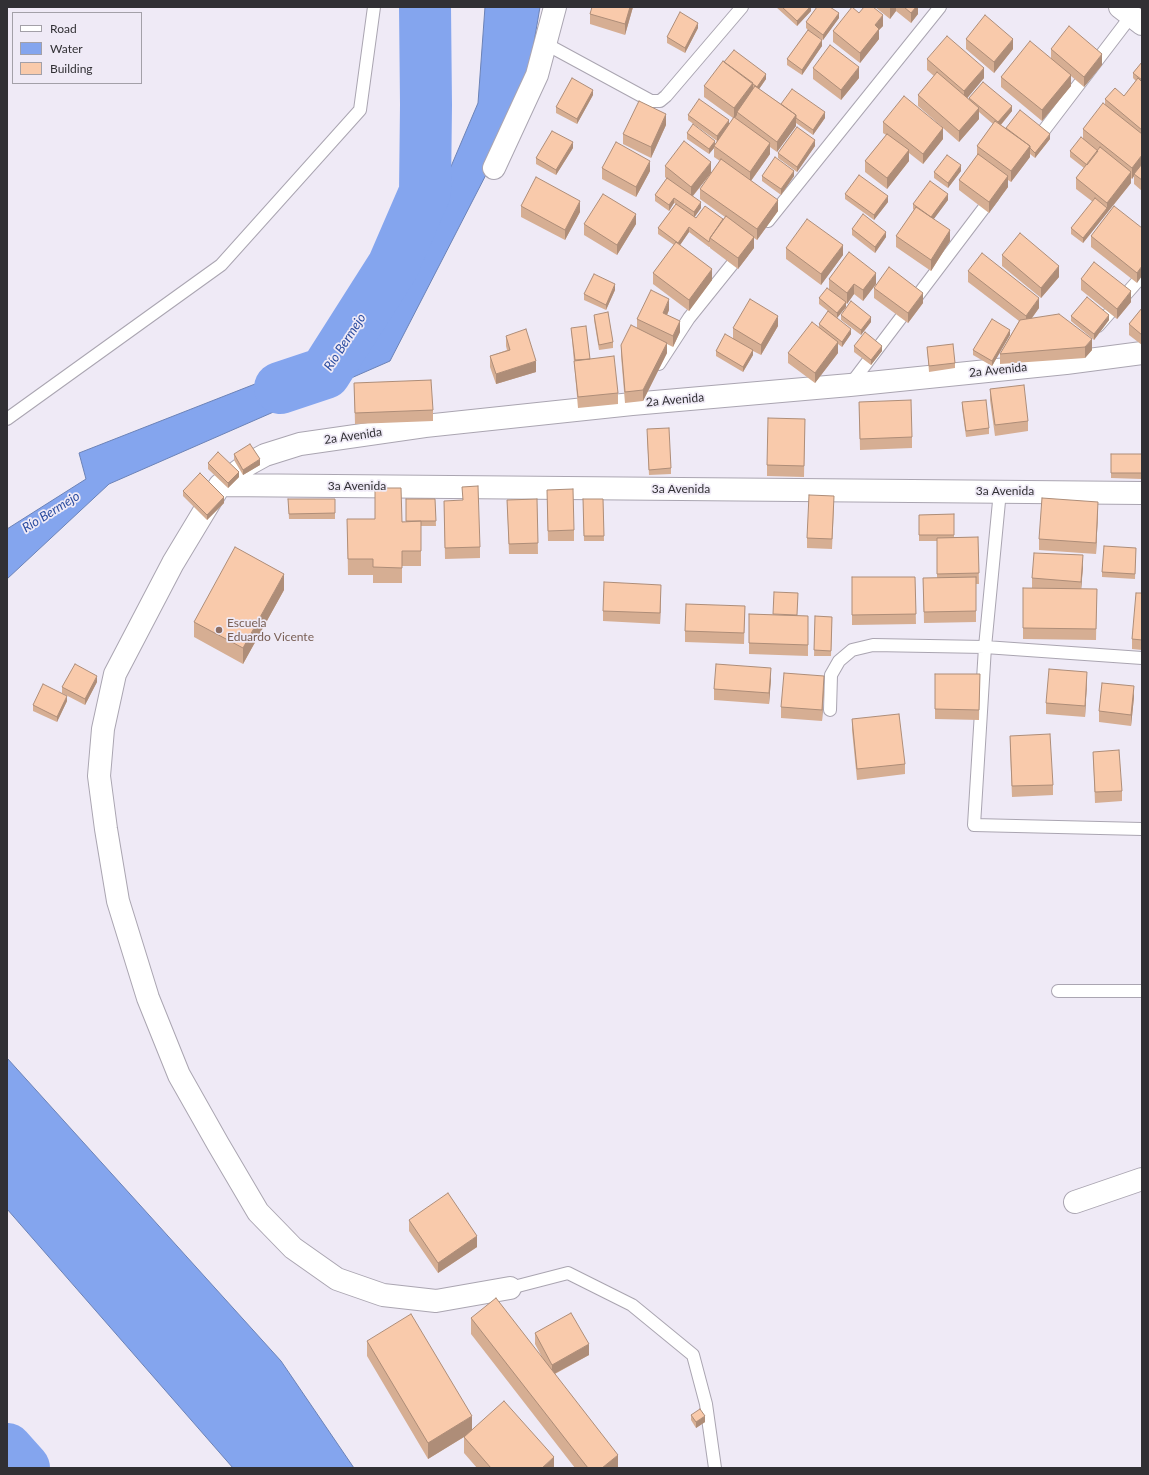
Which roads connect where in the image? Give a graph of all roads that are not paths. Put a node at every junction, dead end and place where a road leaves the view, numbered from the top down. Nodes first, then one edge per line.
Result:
1 (374, 7) edge
2 (555, 7) edge
3 (742, 7) edge
4 (940, 7) edge
5 (1131, 16) edge
6 (546, 44) junction
7 (1026, 153) edge
8 (494, 168) dead end
9 (1002, 185) edge
10 (759, 232) edge
11 (749, 245) edge
12 (1142, 276) edge
13 (1091, 334) edge
14 (1142, 353) edge
15 (654, 371) edge
16 (850, 385) junction
17 (7, 418) edge
18 (220, 485) junction
19 (1000, 491) junction
20 (1142, 493) edge
21 (985, 647) junction
22 (1142, 658) edge
23 (830, 710) dead end
24 (1142, 829) edge
25 (1058, 991) dead end
26 (1142, 991) edge
27 (1142, 1179) edge
28 (1075, 1202) dead end
29 (510, 1288) joint
30 (715, 1468) edge

1 - 17 lane
2 - 6 street
3 - 6 lane
4 - 10 lane
5 - 7 lane
6 - 8 street
9 - 16 lane
11 - 15 lane
12 - 13 lane
14 - 16 street, 2a Avenida
16 - 18 street, 2a Avenida
18 - 19 street, 3a Avenida
18 - 29 street
19 - 20 street, 3a Avenida
19 - 21 lane
21 - 22 lane
21 - 23 lane
21 - 24 lane
25 - 26 lane
27 - 28 street
29 - 30 lane

